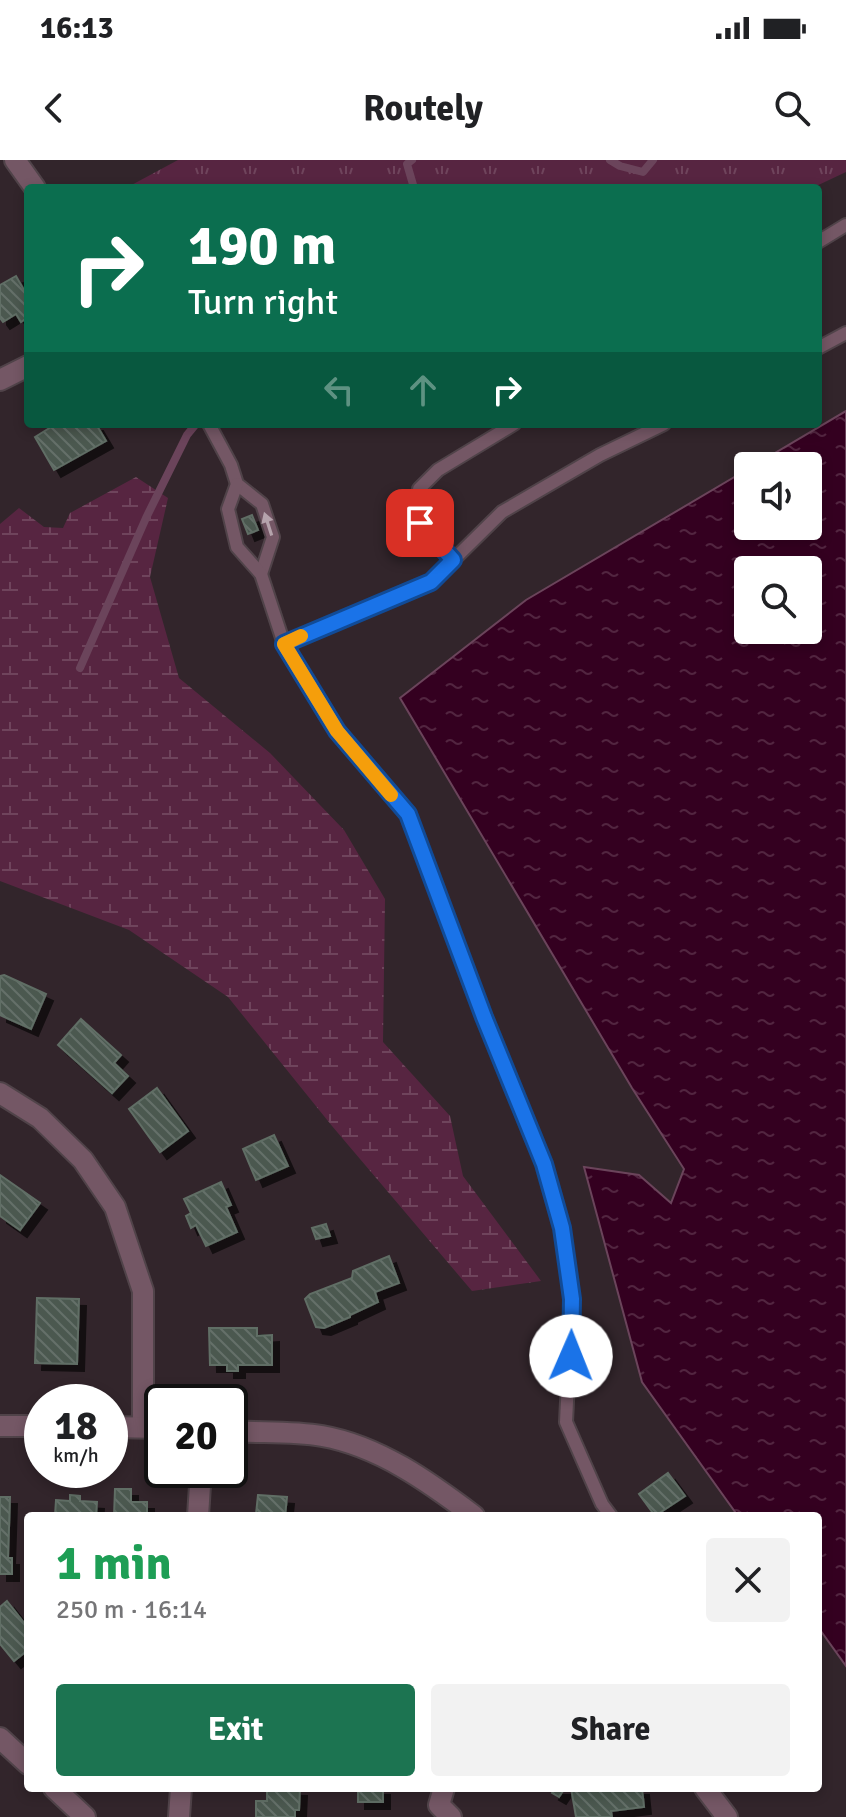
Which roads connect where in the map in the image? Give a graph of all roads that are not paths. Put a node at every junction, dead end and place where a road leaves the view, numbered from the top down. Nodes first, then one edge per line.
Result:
1 (15, 160) edge
2 (32, 184) edge
3 (846, 225) edge
4 (822, 240) edge
5 (846, 333) edge
6 (822, 346) edge
7 (24, 368) edge
8 (0, 380) edge
9 (211, 428) edge
10 (507, 428) edge
11 (656, 428) edge
12 (237, 484) junction
13 (453, 560) junction
14 (261, 574) junction
15 (284, 644) junction
16 (0, 1093) edge
17 (149, 1384) edge
18 (0, 1426) edge
19 (24, 1426) edge
20 (248, 1432) edge
21 (200, 1488) edge
22 (198, 1512) edge
23 (469, 1512) edge
24 (608, 1512) edge
25 (0, 1738) edge
26 (24, 1760) edge
27 (58, 1792) edge
28 (181, 1792) edge
29 (443, 1792) edge
30 (708, 1792) edge
31 (85, 1817) edge
32 (179, 1817) edge
33 (451, 1817) edge
34 (727, 1817) edge

1 - 2 street
3 - 4 lane
5 - 6 lane
7 - 8 street
9 - 12 lane
10 - 13 lane
11 - 13 lane
12 - 14 lane
14 -> 12 lane
13 - 15 lane
14 - 15 lane
15 - 24 lane
16 - 17 street
18 - 19 street
20 - 23 street
21 - 22 street
25 - 26 street
27 - 31 street
28 - 32 street
29 - 33 street
30 - 34 street

